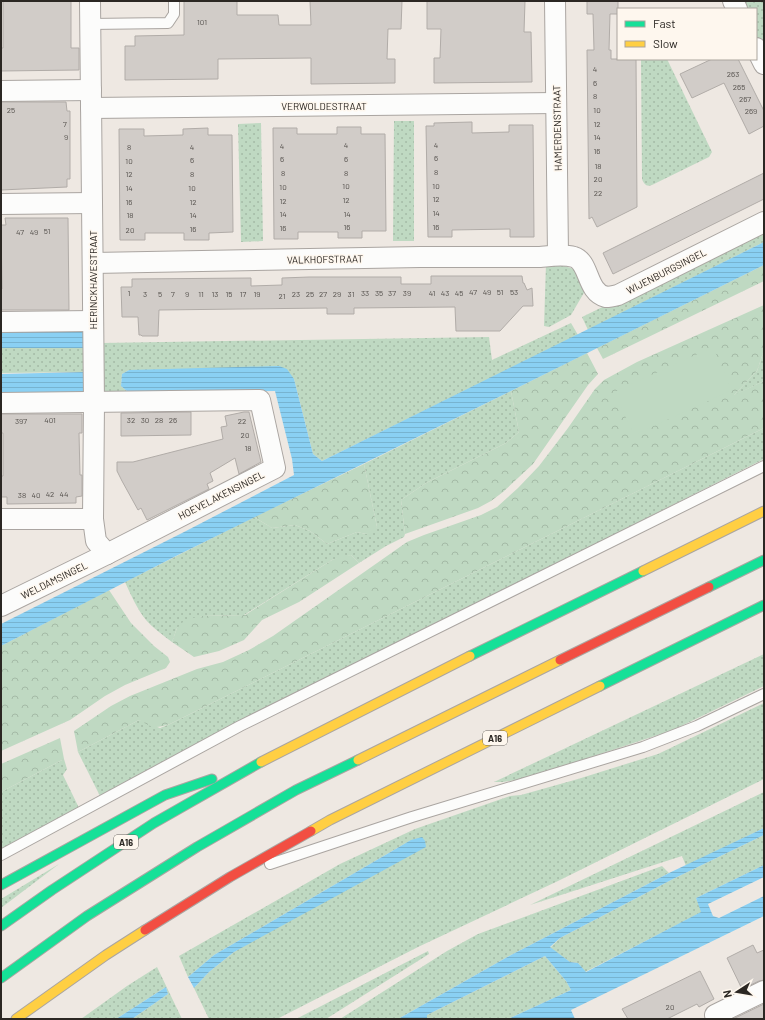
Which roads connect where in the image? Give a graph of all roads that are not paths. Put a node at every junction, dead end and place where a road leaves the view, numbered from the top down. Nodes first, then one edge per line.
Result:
1 (90, 1) edge
2 (174, 1) edge
3 (555, 1) edge
4 (90, 24) junction
5 (757, 50) edge
6 (764, 64) edge
7 (1, 91) edge
8 (91, 99) junction
9 (556, 103) junction
10 (92, 203) junction
11 (1, 204) edge
12 (764, 222) edge
13 (558, 255) junction
14 (92, 263) junction
15 (93, 321) junction
16 (1, 322) edge
17 (1, 403) edge
18 (94, 403) junction
19 (764, 466) edge
20 (764, 511) edge
21 (1, 519) edge
22 (93, 519) junction
23 (107, 554) junction
24 (764, 560) edge
25 (3, 605) edge
26 (764, 605) edge
27 (764, 694) edge
28 (255, 764) junction
29 (1, 855) edge
30 (230, 877) junction
31 (1, 885) edge
32 (1, 926) edge
33 (1, 978) edge
34 (764, 991) edge
35 (713, 1018) edge
36 (16, 1019) edge

1 - 4 street, HERINCKHAVESTRAAT
2 - 4 lane
3 - 9 street, HAMERDENSTRAAT
4 - 8 street, HERINCKHAVESTRAAT
5 - 6 street
7 - 8 street, VERWOLDESTRAAT
8 - 9 street, VERWOLDESTRAAT
8 - 10 street, HERINCKHAVESTRAAT
9 - 13 street, HAMERDENSTRAAT
10 - 11 street
10 - 14 street, HERINCKHAVESTRAAT
12 - 13 street, WIJENBURGSINGEL
13 - 14 street, VALKHOFSTRAAT
14 - 15 street, HERINCKHAVESTRAAT
15 - 16 street
15 - 18 street, HERINCKHAVESTRAAT
17 - 18 street
18 - 22 street, HERINCKHAVESTRAAT
18 - 23 street, HOEVELAKENSINGEL
19 - 29 lane
20 - 28 highway, A16
21 - 22 street
22 - 23 street, HERINCKHAVESTRAAT
23 - 25 street, WELDAMSINGEL
24 - 33 highway
26 - 30 highway, A16
27 - 30 lane
28 - 31 highway, A16
28 - 32 highway, A16
30 - 36 highway, A16
34 - 35 street

